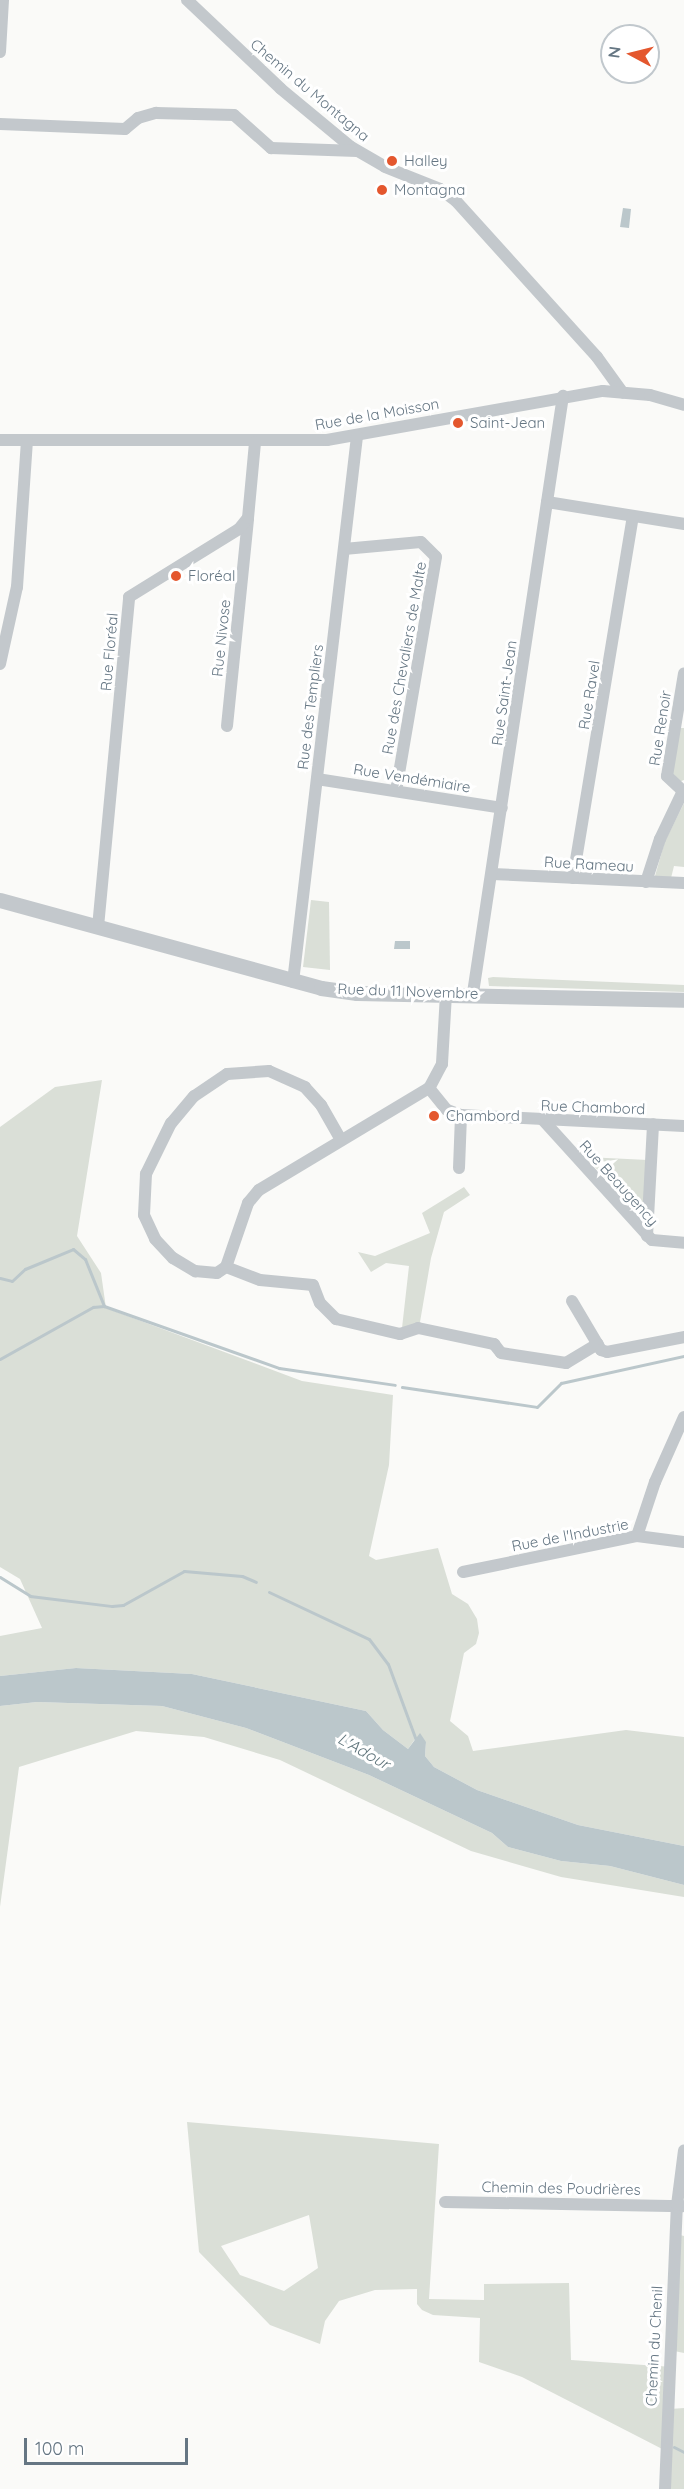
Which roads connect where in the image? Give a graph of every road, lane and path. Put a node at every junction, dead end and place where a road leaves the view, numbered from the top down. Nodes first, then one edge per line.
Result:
1 (3, 0) edge
2 (187, 0) edge
3 (0, 52) edge
4 (0, 124) edge
5 (358, 151) junction
6 (623, 393) junction
7 (563, 396) junction
8 (684, 405) edge
9 (357, 436) junction
10 (0, 440) edge
11 (27, 440) junction
12 (255, 441) junction
13 (547, 502) junction
14 (633, 517) junction
15 (248, 518) junction
16 (684, 524) edge
17 (344, 549) junction
18 (4, 630) edge
19 (0, 664) edge
20 (684, 673) edge
21 (227, 726) dead end
22 (316, 778) junction
23 (684, 790) edge
24 (396, 791) junction
25 (502, 808) junction
26 (492, 874) junction
27 (573, 878) junction
28 (646, 882) junction
29 (684, 883) edge
30 (0, 900) edge
31 (98, 927) junction
32 (293, 982) junction
33 (473, 993) junction
34 (446, 994) junction
35 (684, 1000) edge
36 (429, 1088) junction
37 (461, 1115) junction
38 (543, 1120) junction
39 (653, 1124) junction
40 (684, 1126) edge
41 (341, 1140) junction
42 (459, 1168) dead end
43 (647, 1236) junction
44 (684, 1243) edge
45 (226, 1267) junction
46 (572, 1301) dead end
47 (684, 1337) edge
48 (598, 1344) junction
49 (684, 1417) edge
50 (637, 1536) junction
51 (684, 1542) edge
52 (463, 1572) dead end
53 (684, 2150) edge
54 (445, 2202) dead end
55 (680, 2205) edge
56 (665, 2489) edge

1 - 3 street
2 - 5 street, Chemin du Montagna
4 - 5 street
5 - 6 street, Chemin du Montagna
6 - 7 street, Rue de la Moisson
6 - 8 street, Rue de la Moisson
7 - 9 street, Rue de la Moisson
7 - 13 street, Rue Saint-Jean
9 - 12 street, Rue de la Moisson
9 - 17 street, Rue des Templiers
10 - 11 street, Rue de la Moisson
11 - 12 street, Rue de la Moisson
11 - 18 street
12 - 15 street
13 - 14 street
13 - 25 street, Rue Saint-Jean
14 - 16 street
14 - 27 street, Rue Ravel
15 - 21 street, Rue Nivose
15 - 31 street, Rue Floréal
17 - 22 street, Rue des Templiers
17 - 24 street, Rue des Chevaliers de Malte
18 - 19 street
20 - 23 street, Rue Renoir
22 - 24 street, Rue Vendémiaire
22 - 32 street, Rue des Templiers
23 - 28 street, Rue Renoir
24 - 25 street, Rue Vendémiaire
25 - 26 street, Rue Saint-Jean
26 - 27 street, Rue Rameau
26 - 33 street, Rue Saint-Jean
27 - 28 street, Rue Rameau
28 - 29 street, Rue Rameau
30 - 31 street, Rue du 11 Novembre
31 - 32 street, Rue du 11 Novembre
32 - 34 street, Rue du 11 Novembre
33 - 34 street, Rue du 11 Novembre
33 - 35 street, Rue du 11 Novembre
34 - 36 street
36 - 37 street
36 - 41 street
37 - 38 street, Rue Chambord
37 - 42 street
38 - 39 street, Rue Chambord
38 - 43 street, Rue Beaugency
39 - 40 street, Rue Chambord
39 - 43 street
41 - 45 street
41 - 45 street
43 - 44 street, Rue Beaugency
45 - 48 street
46 - 48 street
47 - 48 street
49 - 50 street
50 - 51 street, Rue de l'Industrie
50 - 52 street, Rue de l'Industrie
53 - 55 street
54 - 55 street, Chemin des Poudrières
55 - 56 street, Chemin du Chenil

